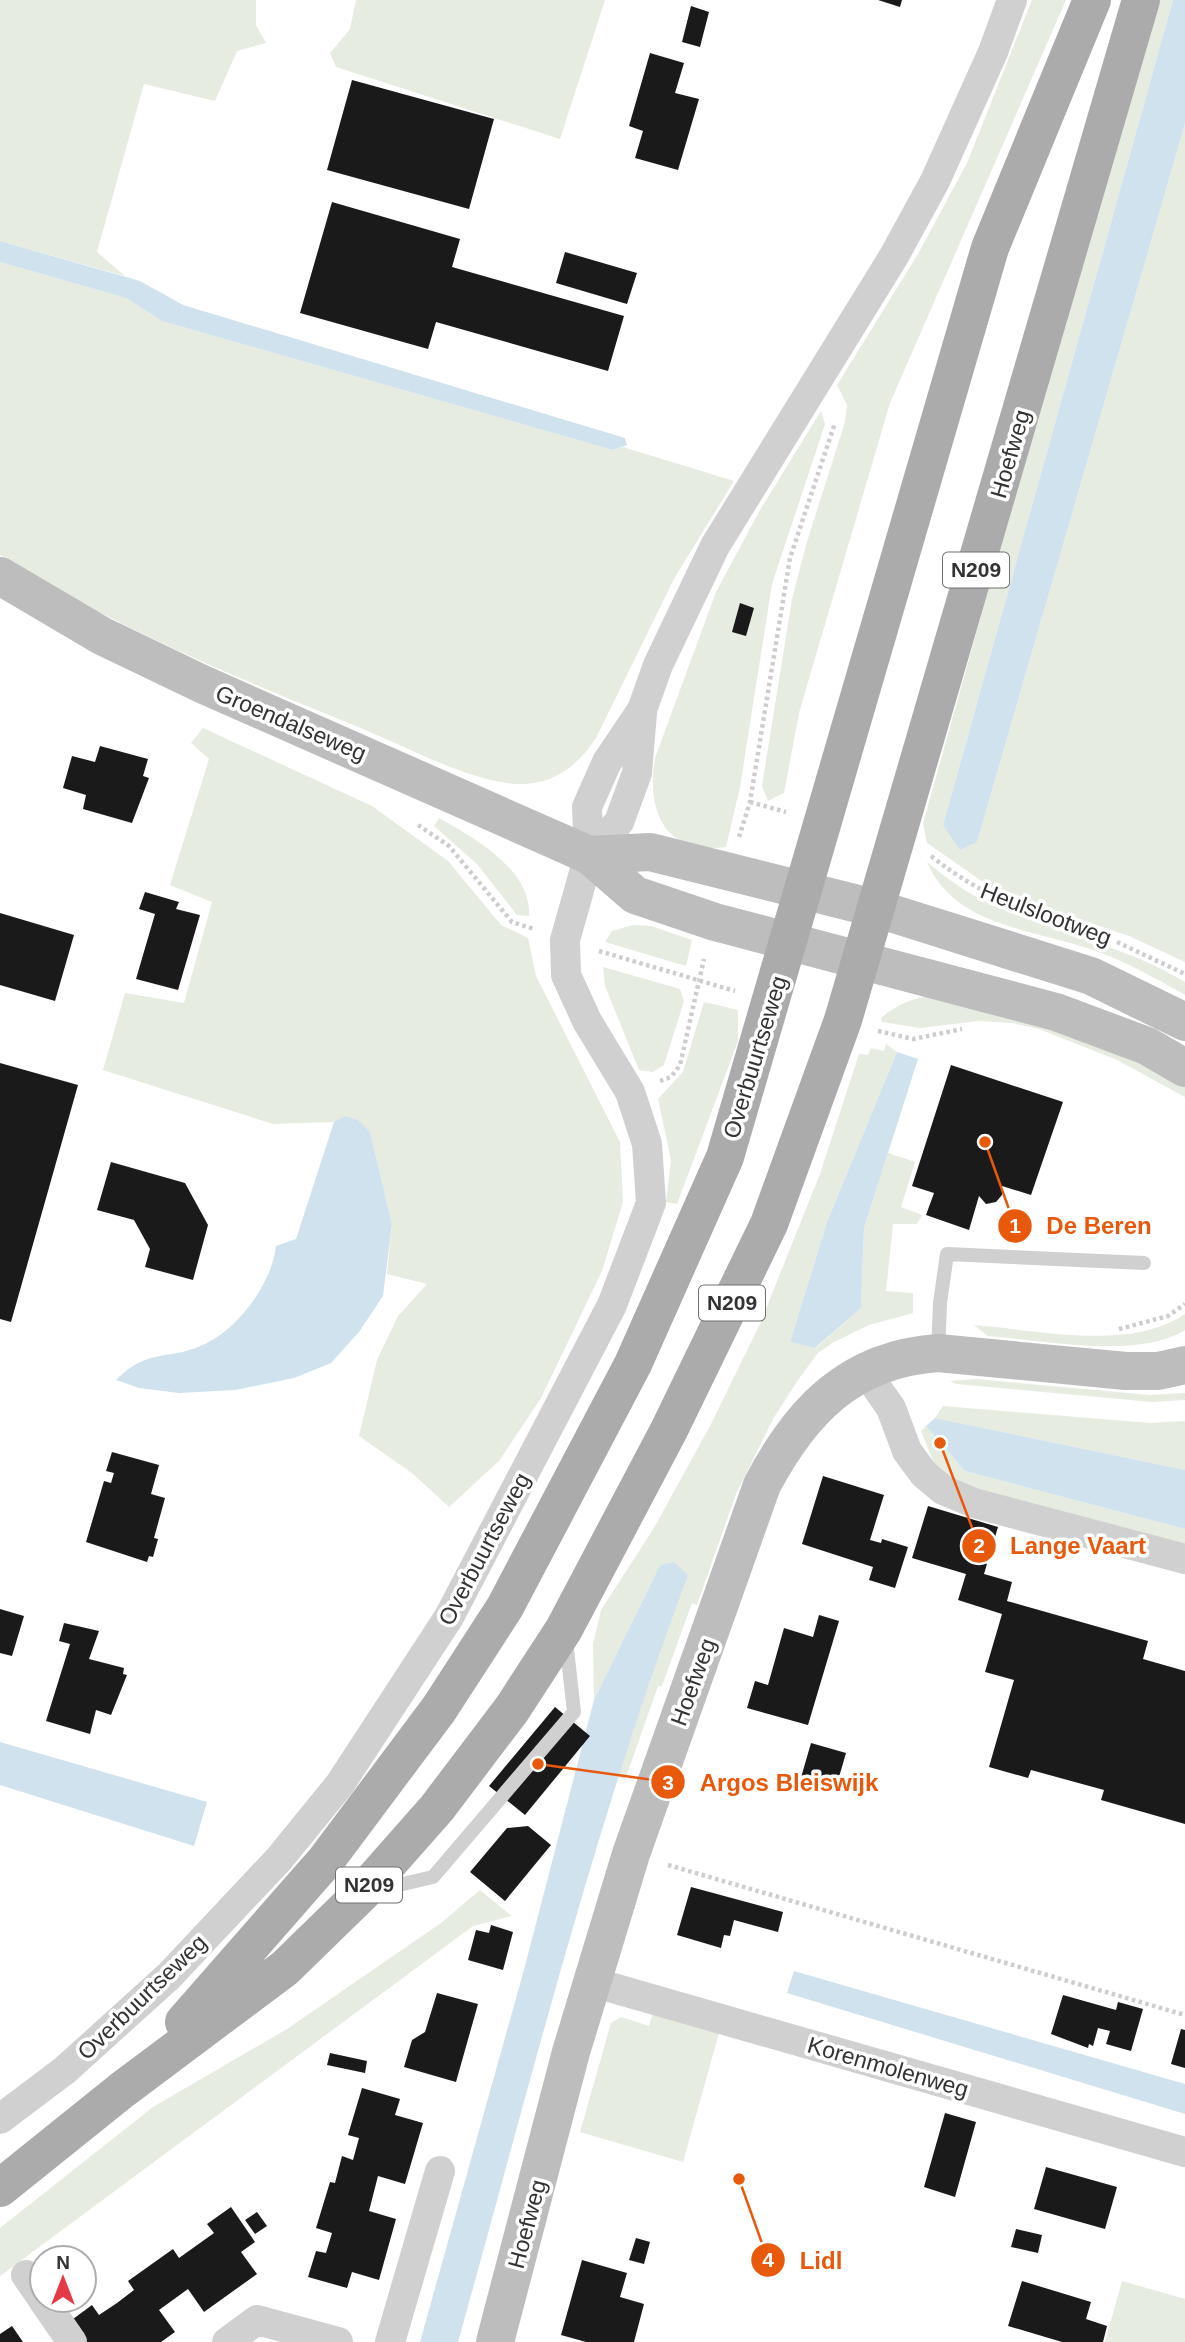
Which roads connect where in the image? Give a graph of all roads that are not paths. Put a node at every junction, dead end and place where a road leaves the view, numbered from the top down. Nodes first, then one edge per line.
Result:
1 (1012, 0) edge
2 (1092, 0) edge
3 (1141, 0) edge
4 (0, 576) edge
5 (590, 855) junction
6 (802, 891) junction
7 (878, 909) junction
8 (788, 942) junction
9 (862, 961) junction
10 (1185, 1021) edge
11 (1185, 1068) edge
12 (1144, 1263) dead end
13 (938, 1353) junction
14 (1185, 1364) edge
15 (865, 1371) junction
16 (1185, 1559) edge
17 (564, 1629) junction
18 (362, 1893) junction
19 (592, 1982) junction
20 (121, 2090) junction
21 (0, 2119) edge
22 (1185, 2152) edge
23 (440, 2171) dead end
24 (0, 2188) edge
25 (53, 2314) edge
26 (72, 2342) edge
27 (227, 2342) edge
28 (338, 2342) edge
29 (390, 2342) edge
30 (495, 2342) edge

1 - 5 street
2 - 6 main road, N209
3 - 7 main road, Hoefweg / N209
4 - 5 street, Groendalseweg
5 - 6 street, Groendalseweg
5 - 8 street, Groendalseweg
5 - 21 street, Overbuurtseweg
6 - 7 street, Heulslootweg
6 - 8 main road, Overbuurtseweg / N209
7 - 9 main road, Overbuurtseweg / N209
7 - 10 street, Heulslootweg
8 - 9 street, Groendalseweg
8 - 20 main road, Overbuurtseweg / N209
9 - 11 street
9 - 17 main road, Overbuurtseweg / N209
12 - 13 lane
13 - 14 street, Hoefweg
13 - 15 street, Hoefweg
15 - 16 street
15 - 19 street, Hoefweg
17 - 18 main road, Overbuurtseweg / N209
17 - 18 lane
18 - 20 main road, Overbuurtseweg / N209
19 - 22 street, Korenmolenweg
19 - 30 street, Hoefweg
20 - 24 main road, Overbuurtseweg / N209
23 - 29 street
25 - 26 street
27 - 28 street

